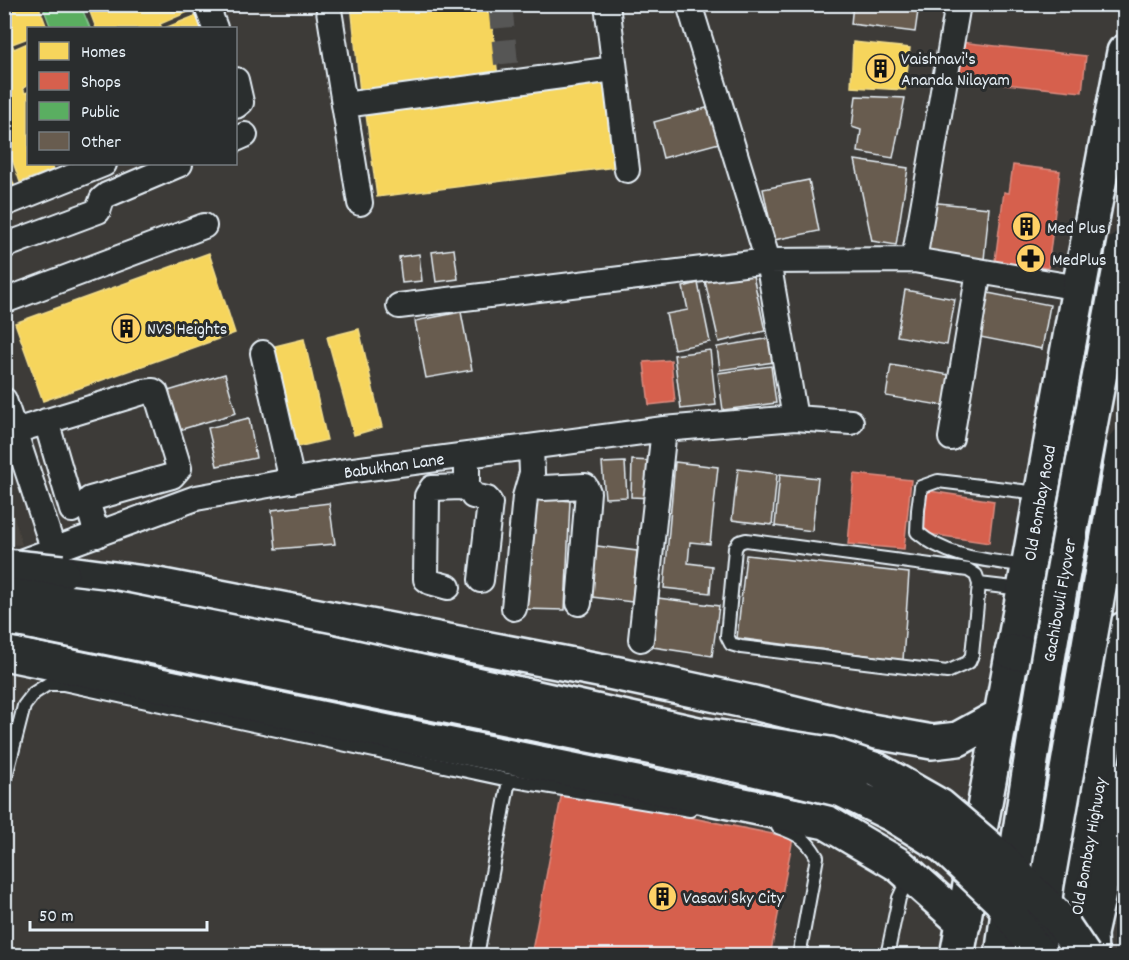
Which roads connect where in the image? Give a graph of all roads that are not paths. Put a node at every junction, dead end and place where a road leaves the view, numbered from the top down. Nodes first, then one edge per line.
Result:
1 (206, 4) edge
2 (328, 4) edge
3 (607, 4) edge
4 (688, 4) edge
5 (958, 4) edge
6 (215, 27) edge
7 (1125, 52) edge
8 (614, 69) junction
9 (237, 84) edge
10 (237, 105) edge
11 (344, 105) junction
12 (102, 165) edge
13 (178, 165) edge
14 (627, 170) dead end
15 (360, 203) dead end
16 (4, 204) edge
17 (204, 226) dead end
18 (4, 246) edge
19 (1125, 247) edge
20 (914, 260) junction
21 (768, 261) junction
22 (979, 271) junction
23 (1078, 288) junction
24 (4, 301) edge
25 (399, 306) dead end
26 (263, 353) dead end
27 (4, 400) edge
28 (795, 418) junction
29 (46, 421) junction
30 (851, 422) dead end
31 (664, 429) junction
32 (15, 431) junction
33 (951, 438) dead end
34 (1125, 445) edge
35 (531, 447) junction
36 (467, 455) junction
37 (292, 481) junction
38 (529, 486) junction
39 (462, 487) junction
40 (1041, 494) junction
41 (72, 510) dead end
42 (97, 535) junction
43 (58, 562) junction
44 (4, 567) edge
45 (1026, 578) junction
46 (481, 580) dead end
47 (979, 584) junction
48 (448, 587) dead end
49 (4, 595) edge
50 (579, 603) dead end
51 (514, 608) dead end
52 (4, 618) edge
53 (1125, 629) edge
54 (641, 639) dead end
55 (1012, 652) junction
56 (4, 653) edge
57 (1121, 672) edge
58 (1000, 716) junction
59 (1125, 779) edge
60 (509, 780) junction
61 (4, 784) edge
62 (706, 813) dead end
63 (764, 823) dead end
64 (910, 874) junction
65 (964, 922) junction
66 (477, 956) edge
67 (799, 956) edge
68 (887, 956) edge
69 (957, 956) edge
70 (1002, 956) edge
71 (1038, 956) edge
72 (1069, 956) edge
73 (1084, 956) edge
74 (1091, 956) edge

1 - 6 street
2 - 11 street
3 - 8 street
4 - 21 street
5 - 20 street
7 - 23 main road, Old Bombay Road
8 - 11 street
8 - 14 street
9 - 10 street
11 - 15 street
12 - 16 street
13 - 18 street
17 - 24 street
19 - 70 main road, Gachibowli Flyover, bridge
20 - 21 street
20 - 22 street
21 - 25 street
21 - 28 street
22 - 23 street
22 - 33 street
23 - 40 main road, Old Bombay Road
26 - 37 street
27 - 32 street
28 - 30 street, Babukhan Lane
28 - 31 street, Babukhan Lane
29 - 32 street
29 - 41 street
29 - 42 street
31 - 35 street, Babukhan Lane
31 - 54 street
32 - 43 street
34 - 71 main road, Gachibowli Flyover, bridge
35 - 36 street, Babukhan Lane
35 - 38 street
36 - 37 street, Babukhan Lane
36 - 39 street
37 - 42 street, Babukhan Lane
38 - 50 street
38 - 51 street
39 - 46 street
39 - 48 street
40 - 45 main road, Old Bombay Road
40 - 45 lane
42 - 43 street, Babukhan Lane
43 - 44 main road, bridge
43 - 58 main road
45 - 47 lane
45 - 55 main road, Old Bombay Road
47 - 47 lane
49 - 73 main road, bridge
52 - 71 main road, bridge
53 - 57 main road, Old Bombay Highway
55 - 57 main road
55 - 58 main road, Old Bombay Road
56 - 64 main road
57 - 72 main road, Old Bombay Highway
58 - 65 main road, Old Bombay Road
59 - 74 main road
60 - 61 lane
60 - 62 lane
60 - 66 lane
63 - 67 lane
64 - 65 main road
64 - 68 lane
65 - 69 main road, Old Bombay Road

